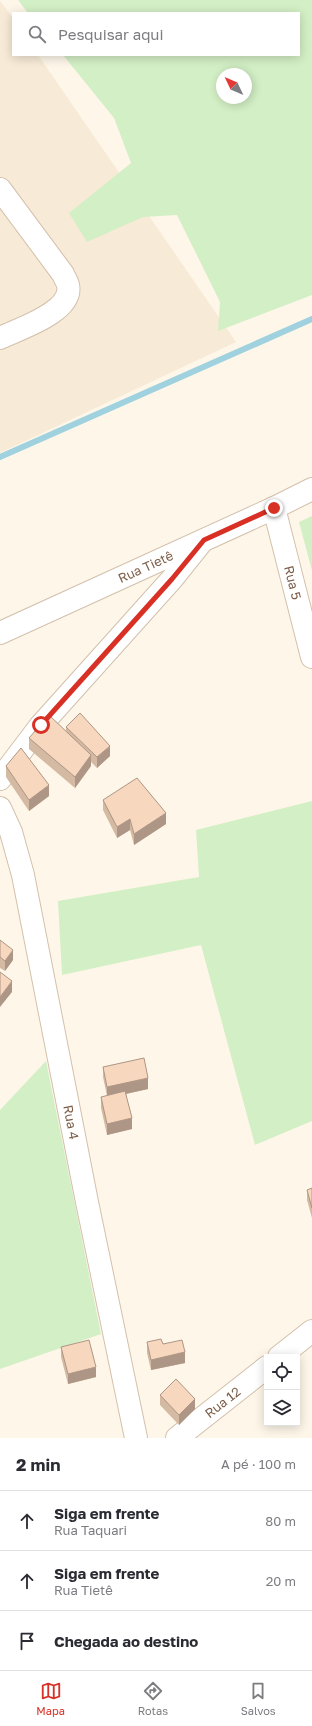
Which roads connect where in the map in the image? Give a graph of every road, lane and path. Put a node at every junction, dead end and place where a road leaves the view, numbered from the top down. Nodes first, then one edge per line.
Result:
1 (0, 189) edge
2 (0, 338) edge
3 (312, 488) edge
4 (274, 508) junction
5 (204, 540) junction
6 (0, 633) edge
7 (312, 657) edge
8 (0, 779) edge
9 (0, 808) edge
10 (312, 1331) edge
11 (283, 1354) edge
12 (264, 1369) edge
13 (136, 1438) edge
14 (178, 1438) edge

1 - 2 street
3 - 4 street, Rua Tietê
4 - 5 street, Rua Tietê
4 - 7 street, Rua 5
5 - 6 street, Rua Tietê
5 - 8 street
9 - 13 street, Rua 4
10 - 11 street
12 - 14 street, Rua 12

